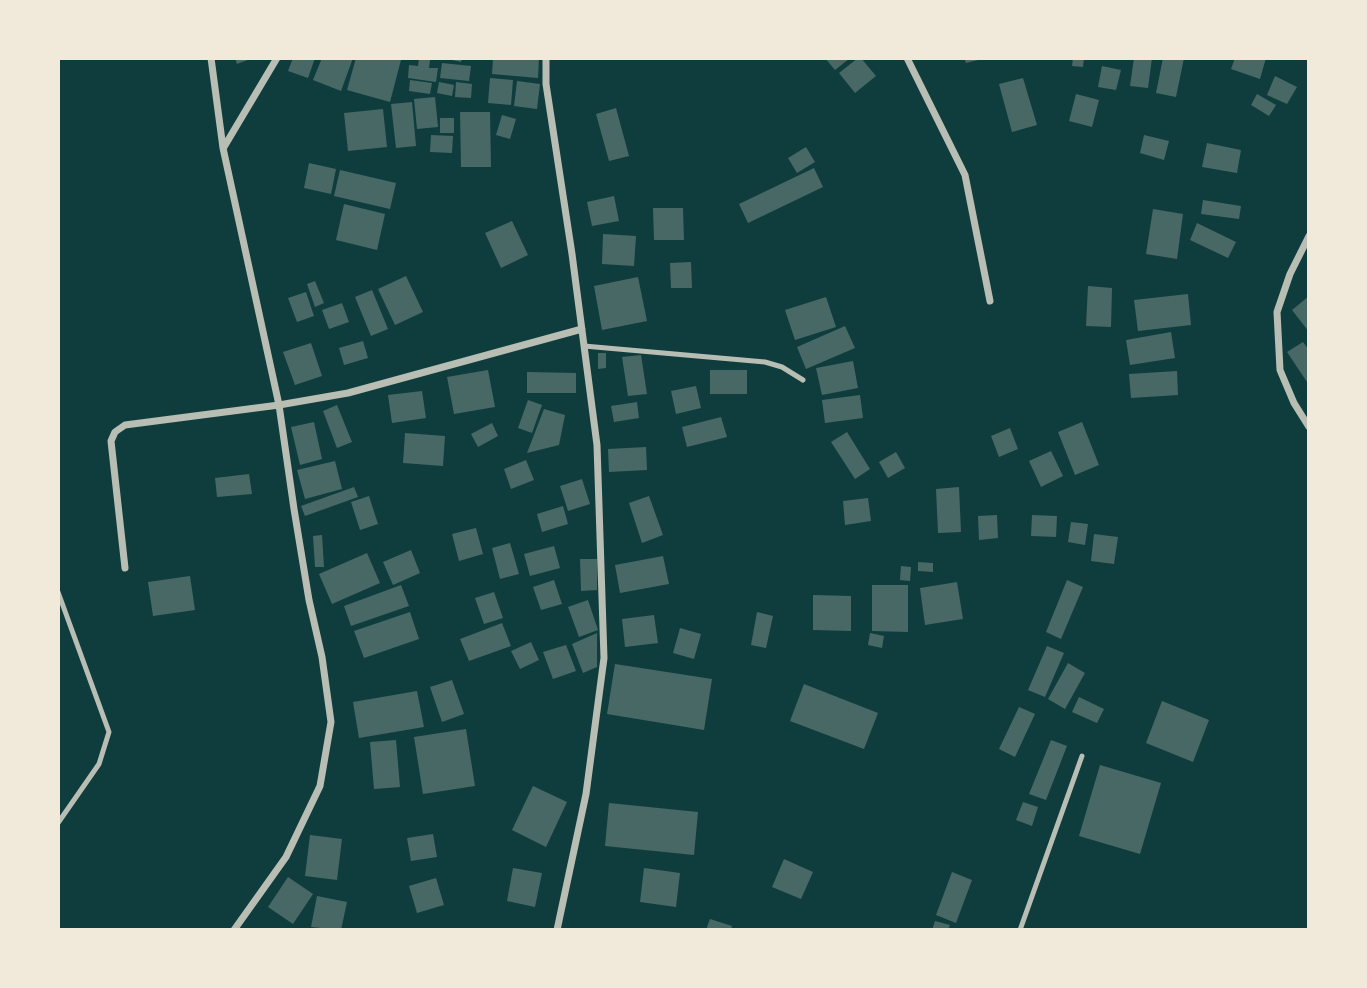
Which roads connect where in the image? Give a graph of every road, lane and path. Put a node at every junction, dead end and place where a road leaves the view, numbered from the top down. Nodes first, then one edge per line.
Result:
1 (211, 58) edge
2 (276, 58) edge
3 (545, 58) edge
4 (908, 58) edge
5 (223, 148) junction
6 (1309, 236) edge
7 (990, 301) dead end
8 (582, 329) junction
9 (584, 346) junction
10 (803, 380) dead end
11 (279, 405) junction
12 (1309, 427) edge
13 (125, 568) dead end
14 (58, 592) edge
15 (1082, 755) dead end
16 (58, 823) edge
17 (234, 930) edge
18 (557, 930) edge
19 (1020, 930) edge

1 - 5 street
2 - 5 street
3 - 8 street
4 - 7 street
5 - 11 street
6 - 12 street
8 - 9 street
8 - 11 street
9 - 10 lane
9 - 18 street
11 - 13 street
11 - 17 street
14 - 16 lane
15 - 19 lane

